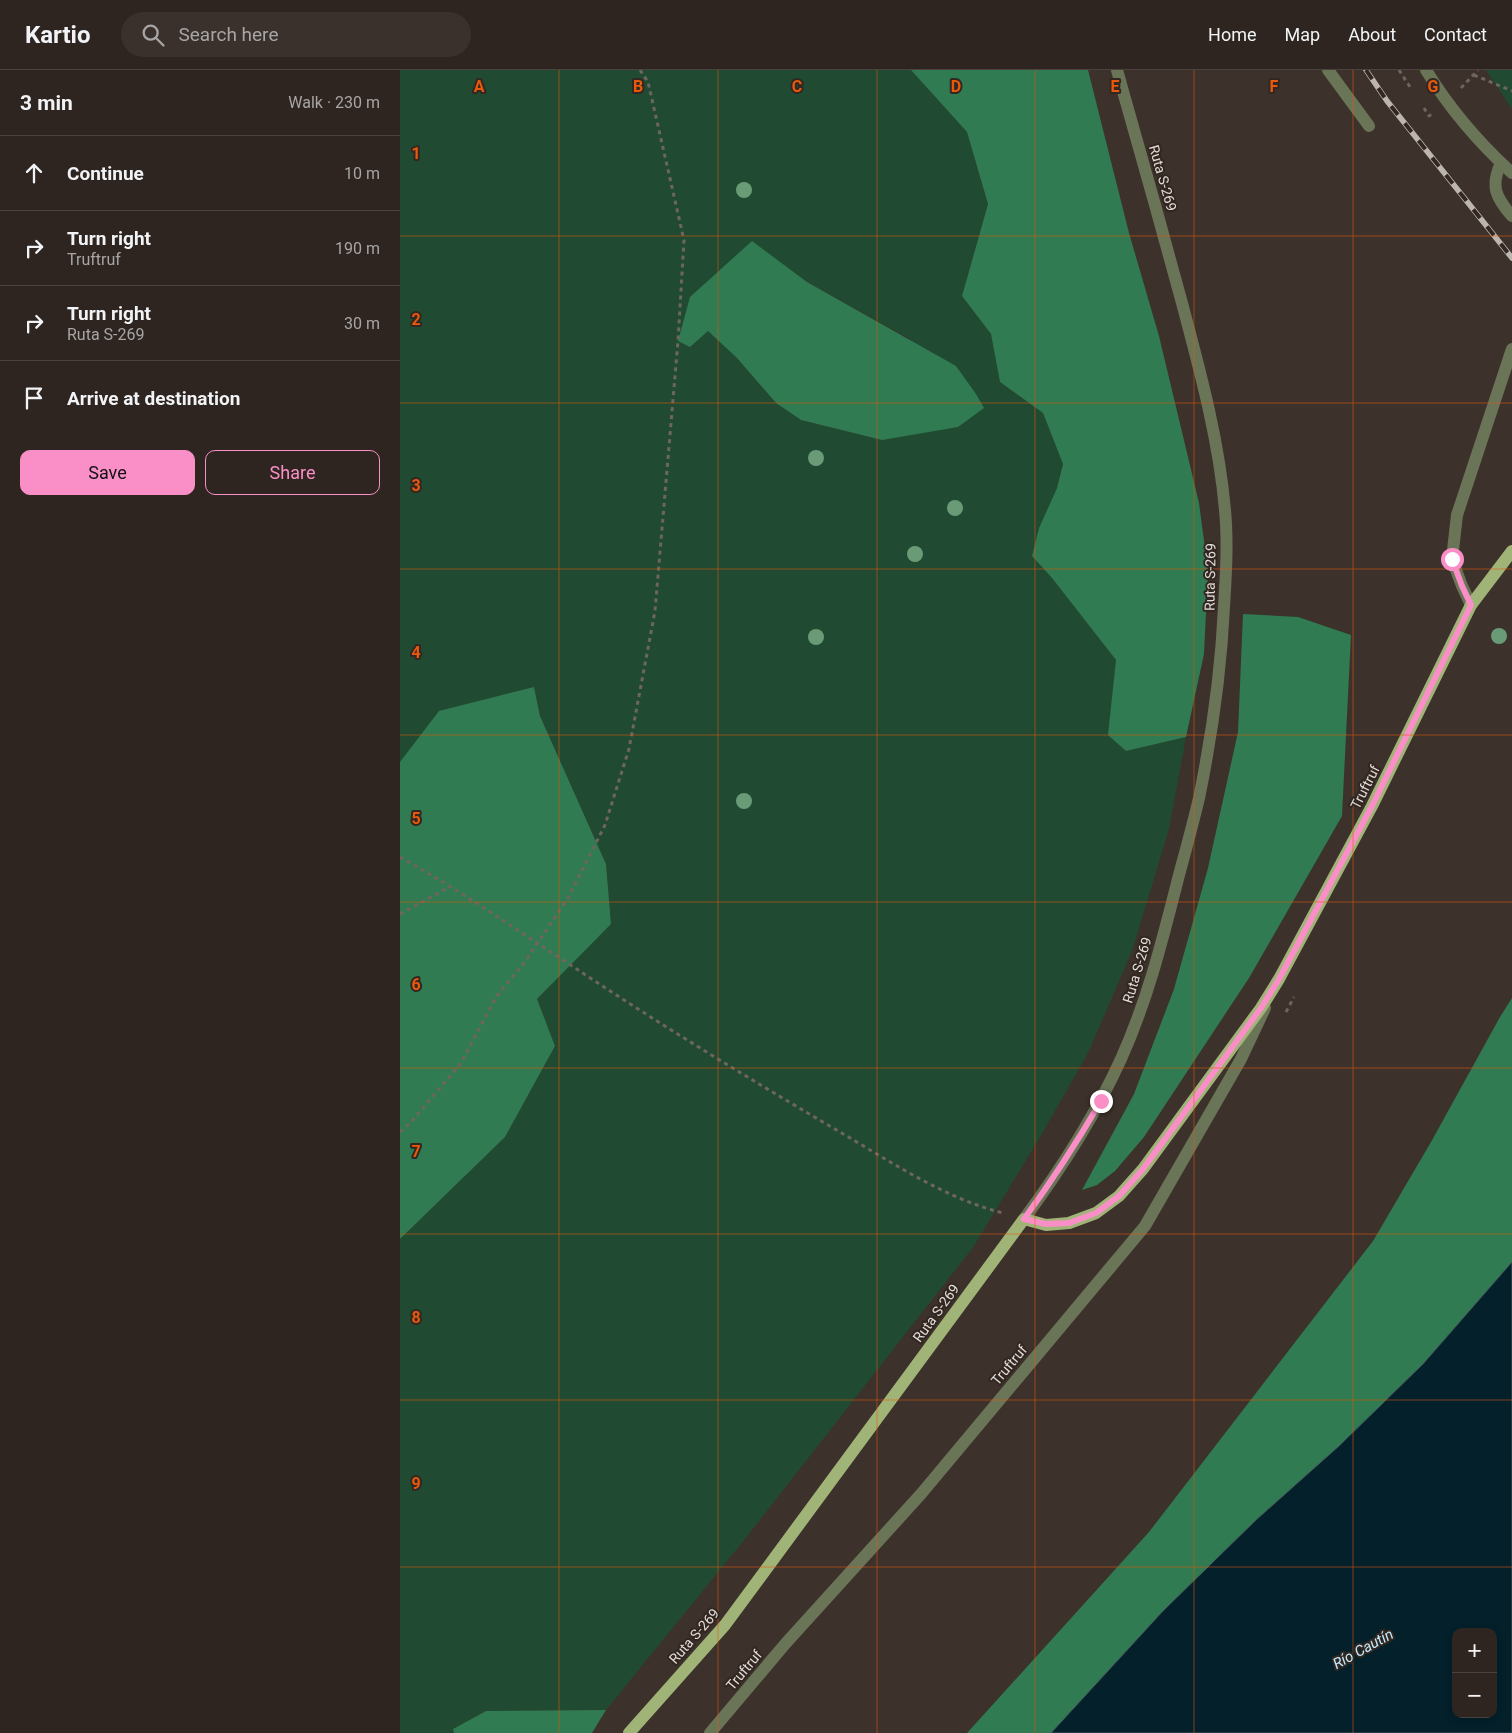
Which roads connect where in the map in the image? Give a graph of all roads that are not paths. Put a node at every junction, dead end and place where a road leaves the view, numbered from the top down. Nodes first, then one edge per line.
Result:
1 (1117, 70) edge
2 (1328, 70) edge
3 (1426, 70) edge
4 (1369, 126) dead end
5 (1501, 163) junction
6 (1512, 173) edge
7 (1512, 216) edge
8 (1512, 349) edge
9 (1512, 551) edge
10 (1471, 605) junction
11 (1279, 979) junction
12 (1024, 1219) junction
13 (629, 1733) edge
14 (710, 1733) edge

1 - 12 street, Ruta S-269
2 - 4 street
3 - 5 street
5 - 6 street
5 - 7 street
8 - 10 street
9 - 10 main road, Truftruf
10 - 11 main road, Truftruf
11 - 12 main road, Truftruf
11 - 14 street, Truftruf
12 - 13 main road, Ruta S-269

